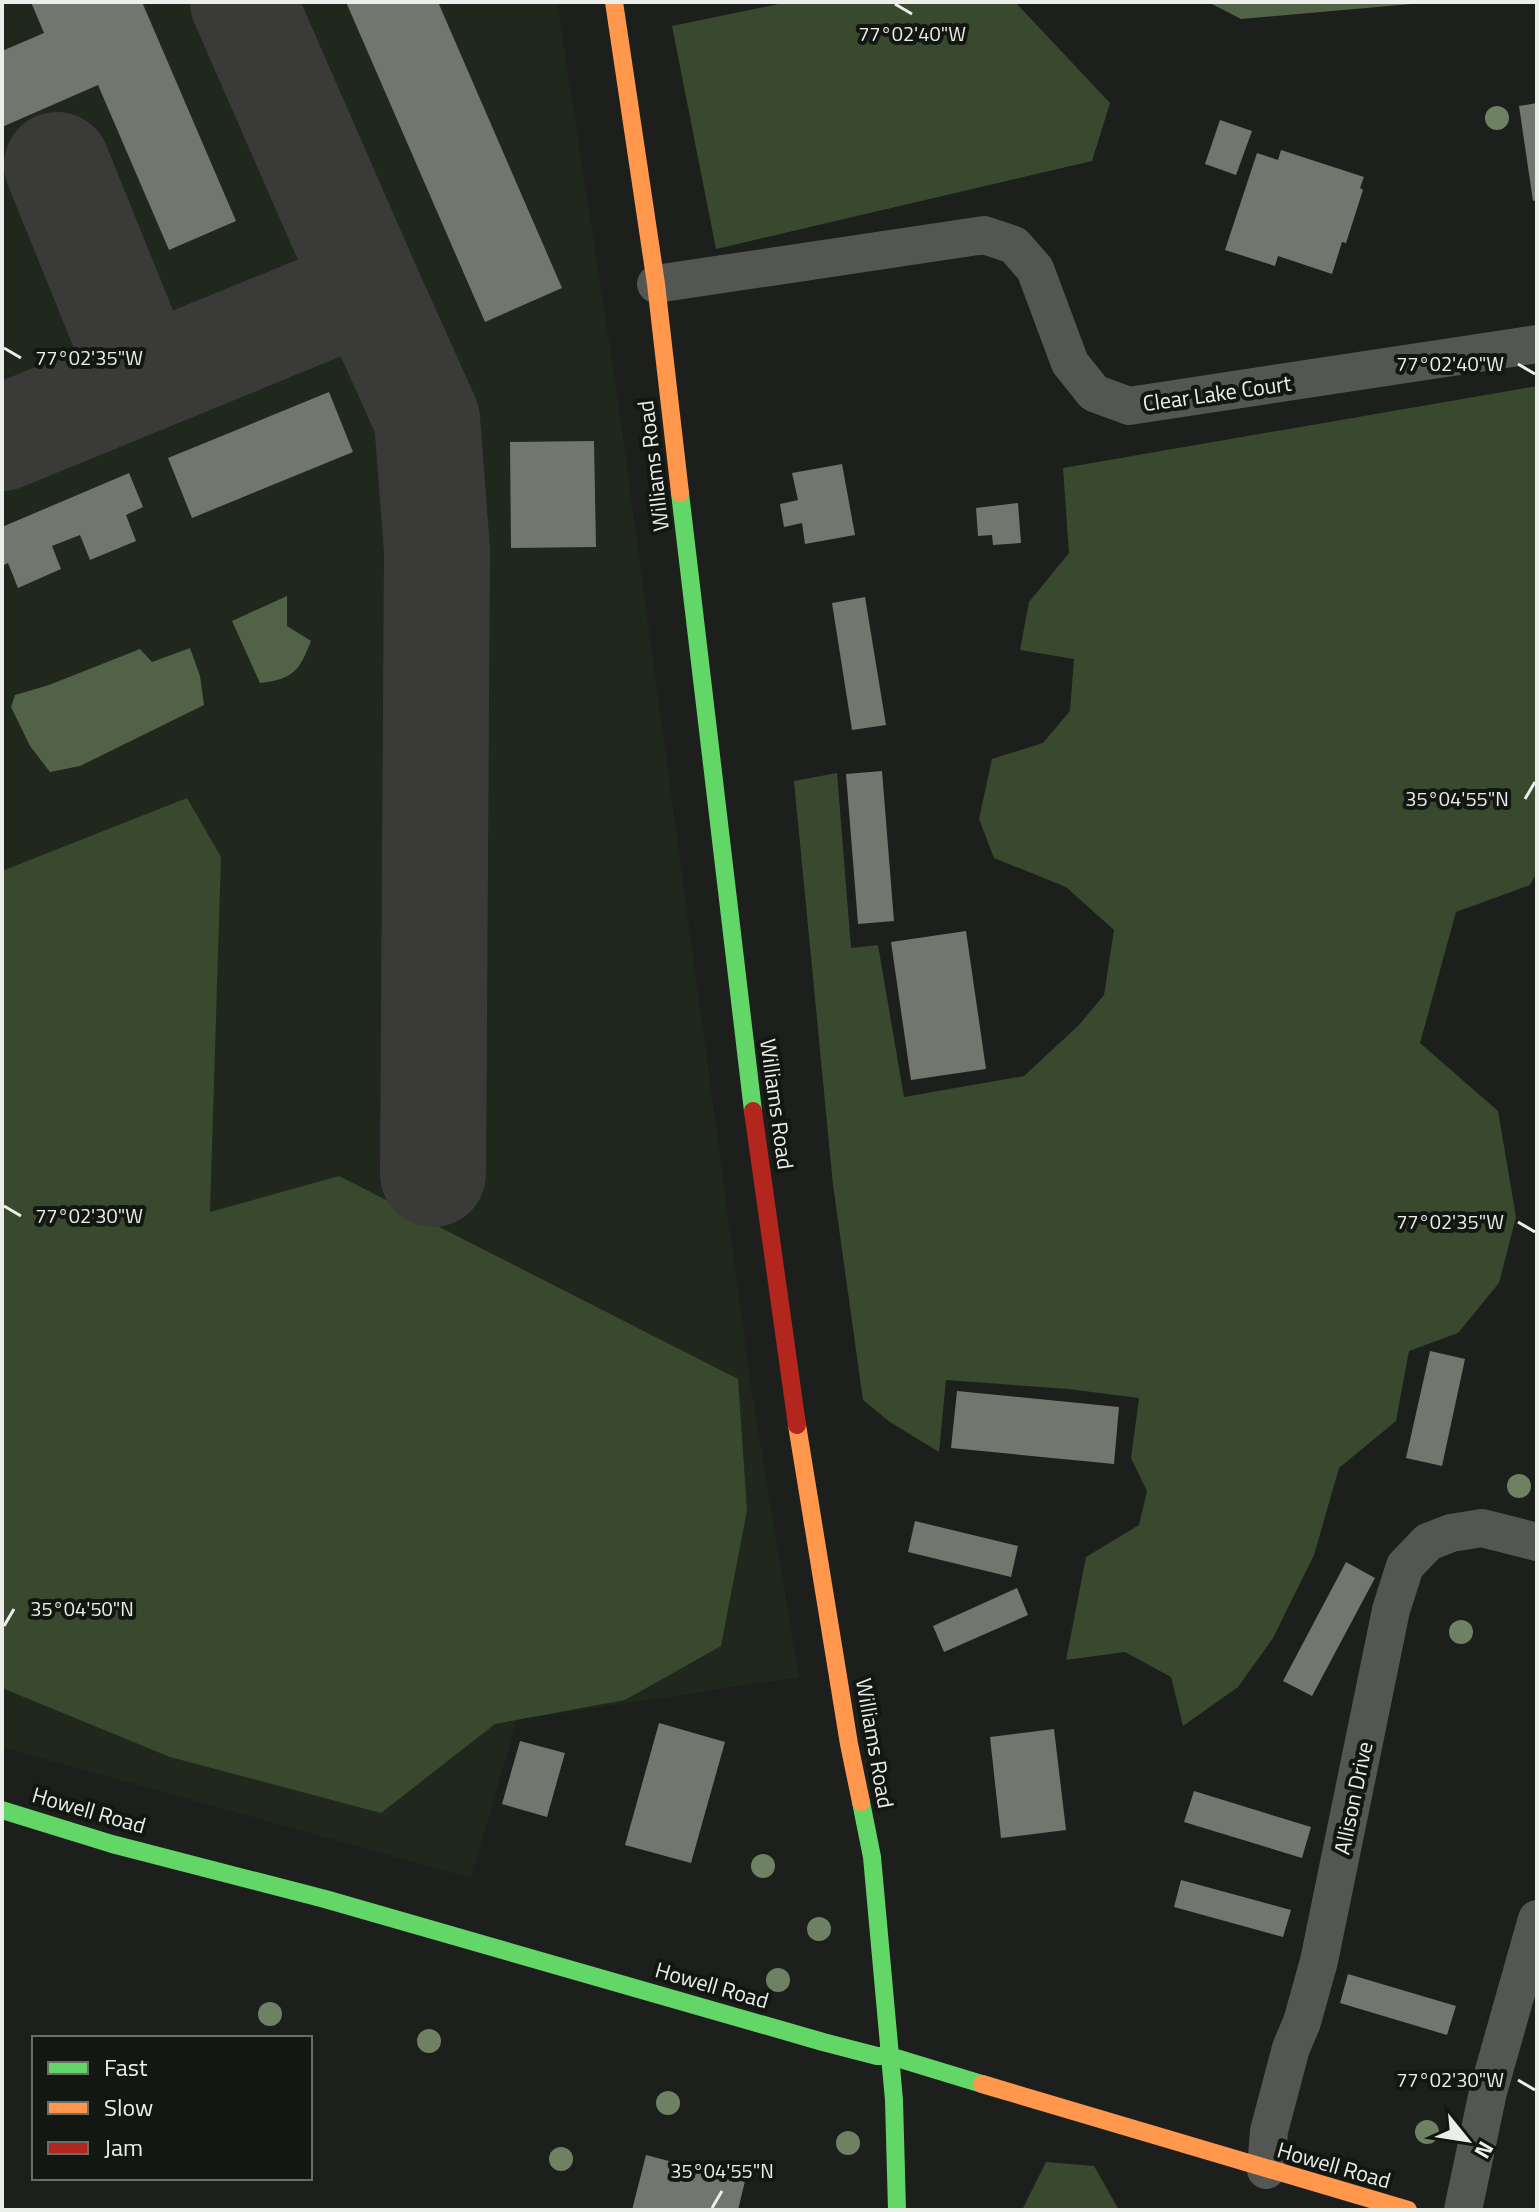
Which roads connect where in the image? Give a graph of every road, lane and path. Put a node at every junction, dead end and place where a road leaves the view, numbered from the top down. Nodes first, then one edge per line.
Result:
1 (614, 2) edge
2 (656, 284) junction
3 (1537, 344) edge
4 (1537, 1542) edge
5 (2, 1810) edge
6 (1537, 1919) edge
7 (890, 2056) junction
8 (1266, 2170) junction
9 (897, 2210) edge
10 (1408, 2210) edge
11 (1463, 2210) edge

1 - 2 street, Williams Road
2 - 3 street, Clear Lake Court
2 - 7 street, Williams Road
4 - 8 street, Allison Drive
5 - 7 street, Howell Road
6 - 11 street
7 - 8 street, Howell Road
7 - 9 street, Williams Road
8 - 10 street, Howell Road

